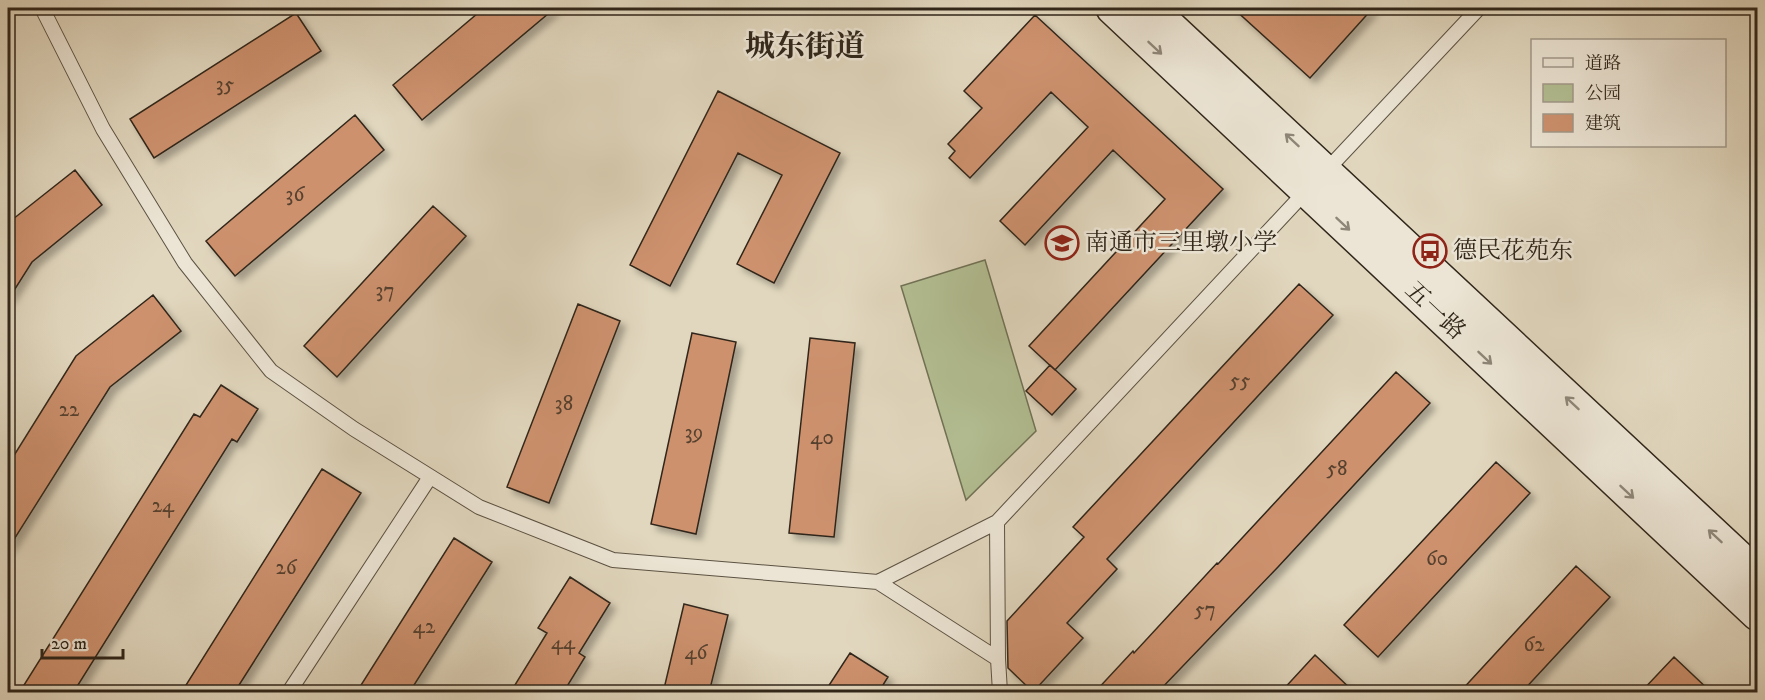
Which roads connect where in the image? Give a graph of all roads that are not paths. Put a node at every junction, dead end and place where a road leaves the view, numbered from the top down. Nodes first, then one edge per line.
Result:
1 (42, 8) edge
2 (1113, 8) edge
3 (1149, 8) edge
4 (1479, 8) edge
5 (1316, 181) junction
6 (430, 477) junction
7 (997, 522) junction
8 (1758, 576) edge
9 (878, 582) junction
10 (1758, 614) edge
11 (998, 659) junction
12 (290, 693) edge
13 (1000, 693) edge

1 - 6 lane
2 -> 5 main road, 五一路
5 -> 3 main road, 五一路
4 - 5 lane
5 - 7 lane
8 -> 5 main road, 五一路
5 -> 10 main road, 五一路
6 - 9 lane
6 - 12 lane
7 - 9 lane
7 - 11 lane
9 - 11 lane
11 - 13 lane

